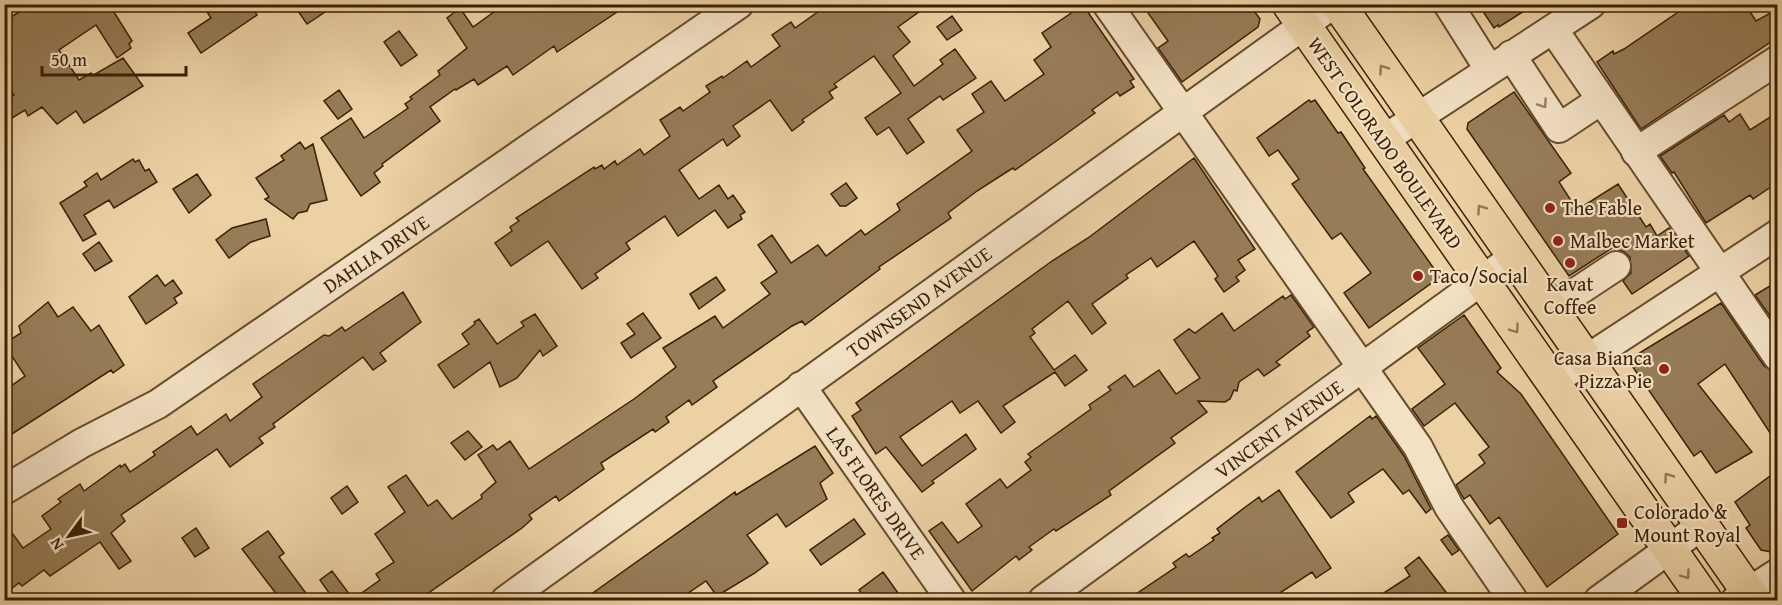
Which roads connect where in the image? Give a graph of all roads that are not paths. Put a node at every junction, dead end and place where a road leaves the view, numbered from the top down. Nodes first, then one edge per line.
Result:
1 (739, 4) edge
2 (1107, 4) edge
3 (1336, 4) edge
4 (1448, 4) edge
5 (1591, 4) edge
6 (1296, 15) edge
7 (1553, 29) junction
8 (1778, 60) edge
9 (1500, 62) junction
10 (1601, 100) junction
11 (1182, 113) junction
12 (1416, 117) junction
13 (1383, 140) junction
14 (1636, 152) junction
15 (1778, 234) edge
16 (1514, 257) junction
17 (1616, 266) dead end
18 (1717, 273) junction
19 (1482, 281) junction
20 (1551, 309) junction
21 (1778, 357) edge
22 (1586, 358) junction
23 (1361, 369) junction
24 (1552, 382) junction
25 (801, 386) junction
26 (4, 490) edge
27 (1701, 526) junction
28 (1668, 549) junction
29 (1778, 573) edge
30 (1746, 598) edge
31 (506, 600) edge
32 (951, 600) edge
33 (1043, 600) edge
34 (1513, 600) edge
35 (1601, 600) edge
36 (1705, 600) edge

1 - 26 street, DAHLIA DRIVE
2 - 11 street
3 - 6 street, TOWNSEND AVENUE
12 -> 3 main road, WEST COLORADO BOULEVARD
4 - 9 street
5 - 7 street
6 - 11 street, TOWNSEND AVENUE
6 - 13 main road, WEST COLORADO BOULEVARD
7 - 9 street
7 - 10 street
8 - 14 street
9 -> 10 street
9 - 12 street
10 - 14 street
11 - 23 street
11 - 25 street, TOWNSEND AVENUE
12 - 13 street
16 -> 12 main road, WEST COLORADO BOULEVARD
13 - 19 main road, WEST COLORADO BOULEVARD
14 - 18 street
15 - 18 street
16 - 19 street, VINCENT AVENUE
16 - 20 main road, WEST COLORADO BOULEVARD
17 - 20 street
18 - 21 street
18 - 22 street
19 - 23 street, VINCENT AVENUE
19 -> 24 main road, WEST COLORADO BOULEVARD
20 - 22 main road, WEST COLORADO BOULEVARD
22 - 24 street
27 -> 22 main road, WEST COLORADO BOULEVARD
23 - 33 street, VINCENT AVENUE
23 - 34 street
24 - 28 main road, WEST COLORADO BOULEVARD
25 - 31 street, TOWNSEND AVENUE
25 - 32 street, LAS FLORES DRIVE
27 - 28 street
27 - 30 main road, WEST COLORADO BOULEVARD
28 - 35 street
28 -> 36 main road, WEST COLORADO BOULEVARD
29 - 30 street

